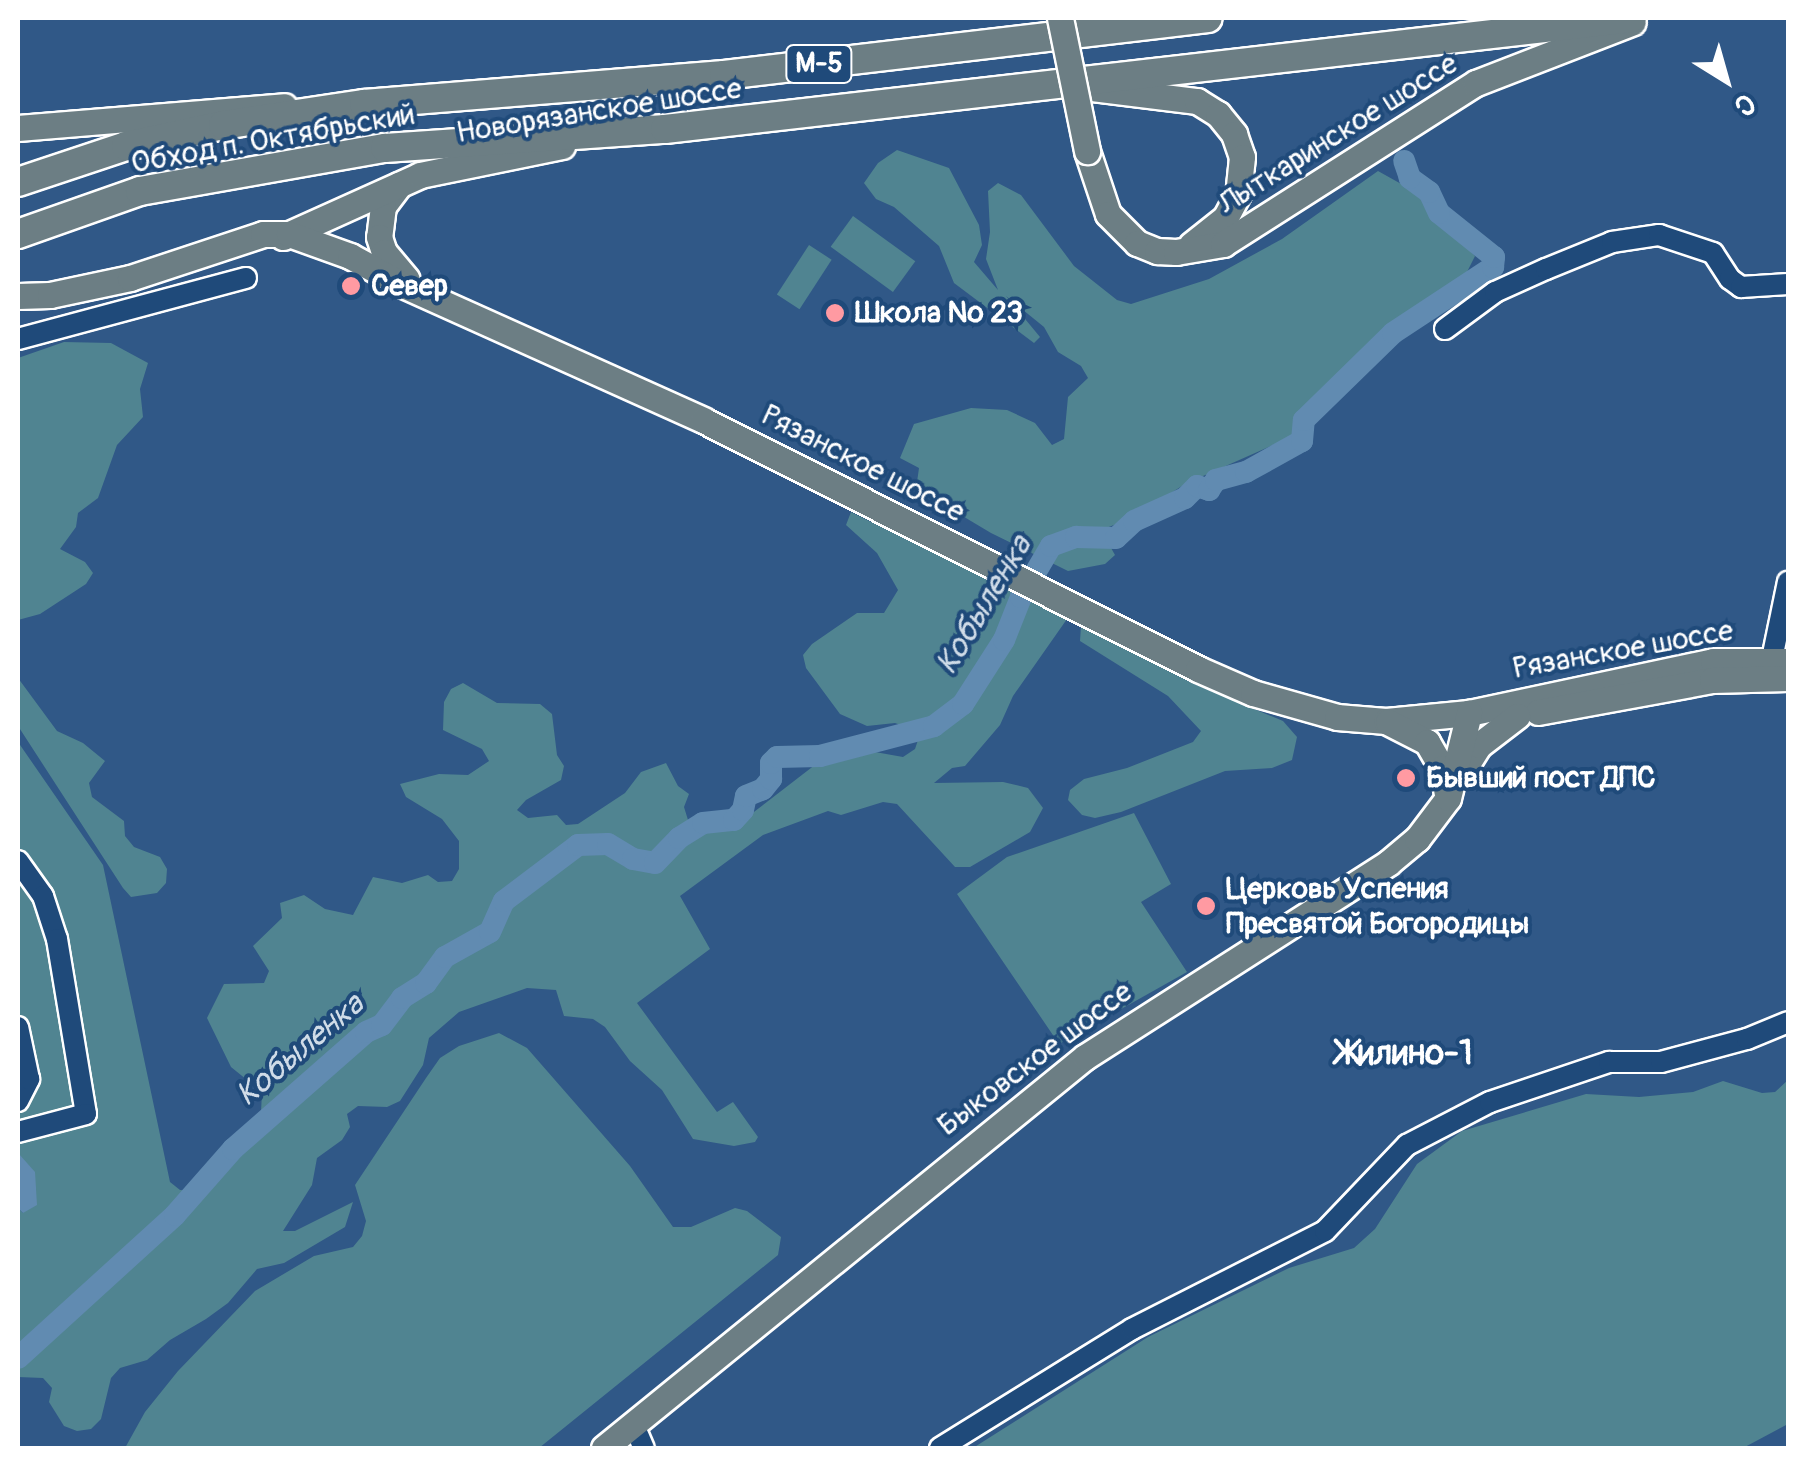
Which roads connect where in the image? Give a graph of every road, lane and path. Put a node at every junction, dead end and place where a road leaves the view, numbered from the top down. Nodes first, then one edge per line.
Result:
1 (1060, 18) edge
2 (1208, 18) edge
3 (1632, 18) edge
4 (1643, 18) edge
5 (1057, 86) junction
6 (430, 100) joint
7 (364, 104) junction
8 (18, 128) edge
9 (665, 129) junction
10 (18, 182) edge
11 (402, 183) junction
12 (18, 234) edge
13 (289, 234) junction
14 (260, 251) junction
15 (1176, 252) junction
16 (246, 278) dead end
17 (1788, 284) edge
18 (403, 286) junction
19 (18, 296) edge
20 (440, 301) junction
21 (18, 310) edge
22 (1445, 328) dead end
23 (18, 339) edge
24 (1788, 582) edge
25 (1783, 666) edge
26 (1469, 712) junction
27 (1516, 716) junction
28 (1386, 720) junction
29 (1448, 798) junction
30 (18, 861) edge
31 (1788, 1022) edge
32 (18, 1027) edge
33 (18, 1101) edge
34 (18, 1132) edge
35 (639, 1437) edge
36 (604, 1448) edge
37 (940, 1448) edge

1 - 15 main road, Лыткаринское шоссе, bridge
2 - 6 highway, Новорязанское шоссе / М-5
3 - 5 highway, Новорязанское шоссе / М-5
4 - 15 main road, Лыткаринское шоссе
5 - 9 highway, Новорязанское шоссе / М-5
5 - 15 main road, Лыткаринское шоссе
6 - 7 highway, Обход п. Октябрьский / М-5
7 - 8 main road
7 - 10 highway, Обход п. Октябрьский / М-5
9 - 11 main road, Новорязанское шоссе / М-5
9 - 12 highway, Обход п. Октябрьский / М-5
11 - 13 main road, Новорязанское шоссе / М-5
11 - 20 main road
13 - 14 main road, Новорязанское шоссе / М-5
13 - 18 main road, Рязанское шоссе
13 - 19 main road
14 - 18 main road, Рязанское шоссе
14 - 21 main road, Новорязанское шоссе / М-5
16 - 23 street
17 - 22 street
18 - 20 main road, Рязанское шоссе
20 - 28 main road, Рязанское шоссе
24 - 25 street
25 - 26 main road, Рязанское шоссе
25 - 27 main road, Рязанское шоссе
26 - 27 main road, Рязанское шоссе
26 - 28 main road, Рязанское шоссе
26 - 29 main road, Быковское шоссе
27 - 29 main road
28 - 29 main road
29 - 35 main road, Быковское шоссе
30 - 34 street
31 - 37 street
32 - 33 street
35 - 36 main road, Быковское шоссе

